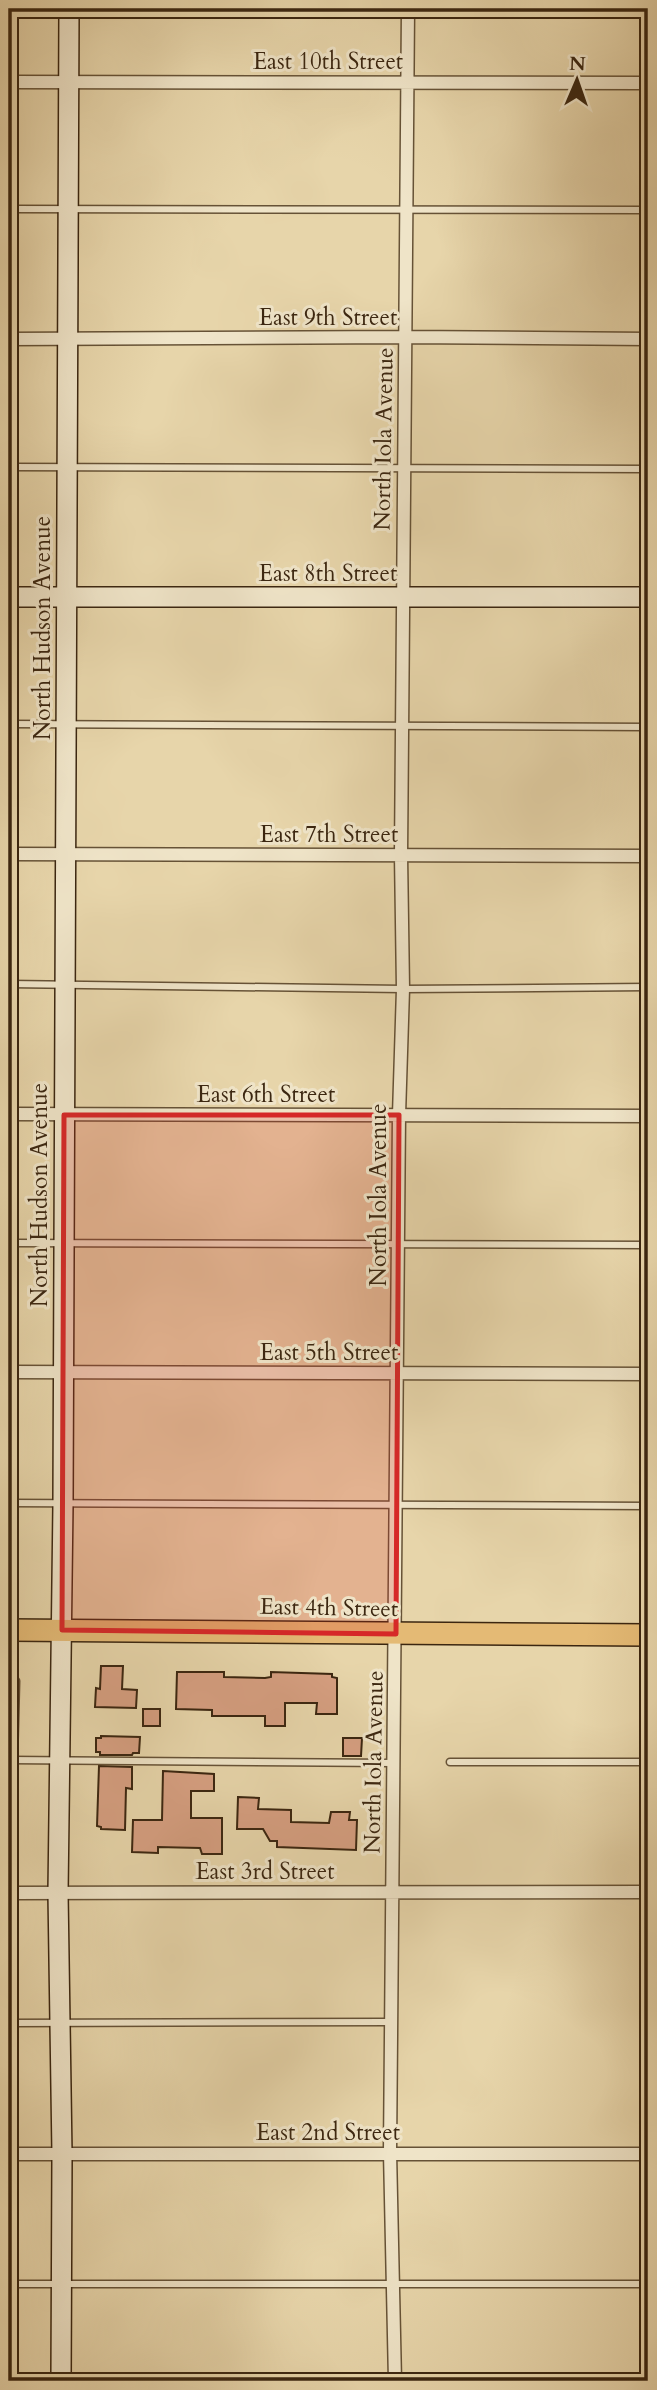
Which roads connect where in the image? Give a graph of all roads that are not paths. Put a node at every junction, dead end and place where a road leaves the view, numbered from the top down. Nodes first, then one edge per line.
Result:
1 (69, 9) edge
2 (408, 9) edge
3 (408, 81) junction
4 (9, 82) edge
5 (69, 82) junction
6 (648, 83) edge
7 (9, 209) edge
8 (68, 209) junction
9 (648, 210) edge
10 (407, 211) junction
11 (406, 337) junction
12 (648, 339) edge
13 (9, 340) edge
14 (68, 340) junction
15 (9, 467) edge
16 (67, 467) junction
17 (404, 468) junction
18 (648, 469) edge
19 (9, 597) edge
20 (66, 597) junction
21 (402, 597) junction
22 (648, 597) edge
23 (9, 724) edge
24 (66, 724) junction
25 (402, 725) junction
26 (648, 727) edge
27 (9, 854) edge
28 (65, 854) junction
29 (401, 855) junction
30 (648, 856) edge
31 (9, 984) edge
32 (64, 984) junction
33 (648, 987) edge
34 (403, 989) junction
35 (9, 1114) edge
36 (64, 1115) junction
37 (399, 1115) junction
38 (648, 1116) edge
39 (9, 1243) edge
40 (64, 1243) junction
41 (399, 1245) junction
42 (648, 1245) edge
43 (9, 1372) edge
44 (63, 1372) junction
45 (398, 1373) junction
46 (648, 1374) edge
47 (9, 1503) edge
48 (63, 1504) junction
49 (397, 1505) junction
50 (648, 1506) edge
51 (62, 1626) junction
52 (9, 1629) edge
53 (396, 1634) junction
54 (648, 1635) edge
55 (9, 1681) edge
56 (12, 1760) edge
57 (60, 1761) junction
58 (450, 1762) dead end
59 (648, 1762) edge
60 (394, 1763) junction
61 (393, 1892) junction
62 (648, 1892) edge
63 (9, 1893) edge
64 (58, 1893) junction
65 (391, 2022) junction
66 (9, 2023) edge
67 (60, 2023) junction
68 (390, 2152) junction
69 (9, 2154) edge
70 (62, 2154) junction
71 (648, 2154) edge
72 (9, 2284) edge
73 (62, 2284) junction
74 (393, 2284) junction
75 (648, 2284) edge
76 (61, 2381) edge
77 (395, 2381) edge

1 - 5 main road, North Hudson Avenue
2 - 3 street, North Iola Avenue
3 - 5 street, East 10th Street
3 - 6 street, East 10th Street
3 - 10 street, North Iola Avenue
4 - 5 street, East 10th Street
5 - 8 main road, North Hudson Avenue
7 - 8 lane
8 - 10 lane
8 - 14 main road, North Hudson Avenue
9 - 10 lane
10 - 11 street, North Iola Avenue
11 - 12 street, East 9th Street
11 - 14 street, East 9th Street
11 - 17 street, North Iola Avenue
13 - 14 street, East 9th Street
14 - 16 main road, North Hudson Avenue
15 - 16 lane
16 - 17 lane
16 - 20 main road, North Hudson Avenue
17 - 18 lane
17 - 21 street, North Iola Avenue
19 - 20 main road, East 8th Street
20 - 21 main road, East 8th Street
20 - 24 main road, North Hudson Avenue
21 - 22 main road, East 8th Street
21 - 25 street, North Iola Avenue
23 - 24 lane
24 - 25 lane
24 - 28 main road, North Hudson Avenue
25 - 26 lane
25 - 29 street, North Iola Avenue
27 - 28 street, East 7th Street
28 - 29 street, East 7th Street
28 - 32 main road, North Hudson Avenue
29 - 30 street, East 7th Street
29 - 34 street, North Iola Avenue
31 - 32 lane
32 - 34 lane
32 - 36 main road, North Hudson Avenue
33 - 34 lane
34 - 37 street, North Iola Avenue
35 - 36 street, East 6th Street
36 - 37 street, East 6th Street
36 - 40 main road, North Hudson Avenue
37 - 38 street, East 6th Street
37 - 41 street, North Iola Avenue
39 - 40 lane
40 - 41 lane
40 - 44 main road, North Hudson Avenue
41 - 42 lane
41 - 45 street, North Iola Avenue
43 - 44 street, East 5th Street
44 - 45 street, East 5th Street
44 - 48 main road, North Hudson Avenue
45 - 46 street, East 5th Street
45 - 49 street, North Iola Avenue
47 - 48 lane
48 - 49 lane
48 - 51 main road, North Hudson Avenue
49 - 50 lane
49 - 53 street, North Iola Avenue
51 - 52 main road, East 4th Street
51 - 53 main road, East 4th Street
51 - 57 main road, North Hudson Avenue
53 - 54 main road, East 4th Street
53 - 60 street, North Iola Avenue
55 - 56 lane
56 - 57 lane
57 - 60 lane
57 - 64 main road, North Hudson Avenue
58 - 59 lane
60 - 61 street, North Iola Avenue
61 - 62 street, East 3rd Street
61 - 64 street, East 3rd Street
61 - 65 street, North Iola Avenue
63 - 64 street, East 3rd Street
64 - 67 main road, North Hudson Avenue
65 - 67 lane
65 - 68 street, North Iola Avenue
66 - 67 lane
67 - 70 main road, North Hudson Avenue
68 - 70 street, East 2nd Street
68 - 71 street, East 2nd Street
68 - 74 street, North Iola Avenue
69 - 70 street, East 2nd Street
70 - 73 main road, North Hudson Avenue
72 - 73 lane
73 - 74 lane
73 - 76 main road, North Hudson Avenue
74 - 75 lane
74 - 77 street, North Iola Avenue

